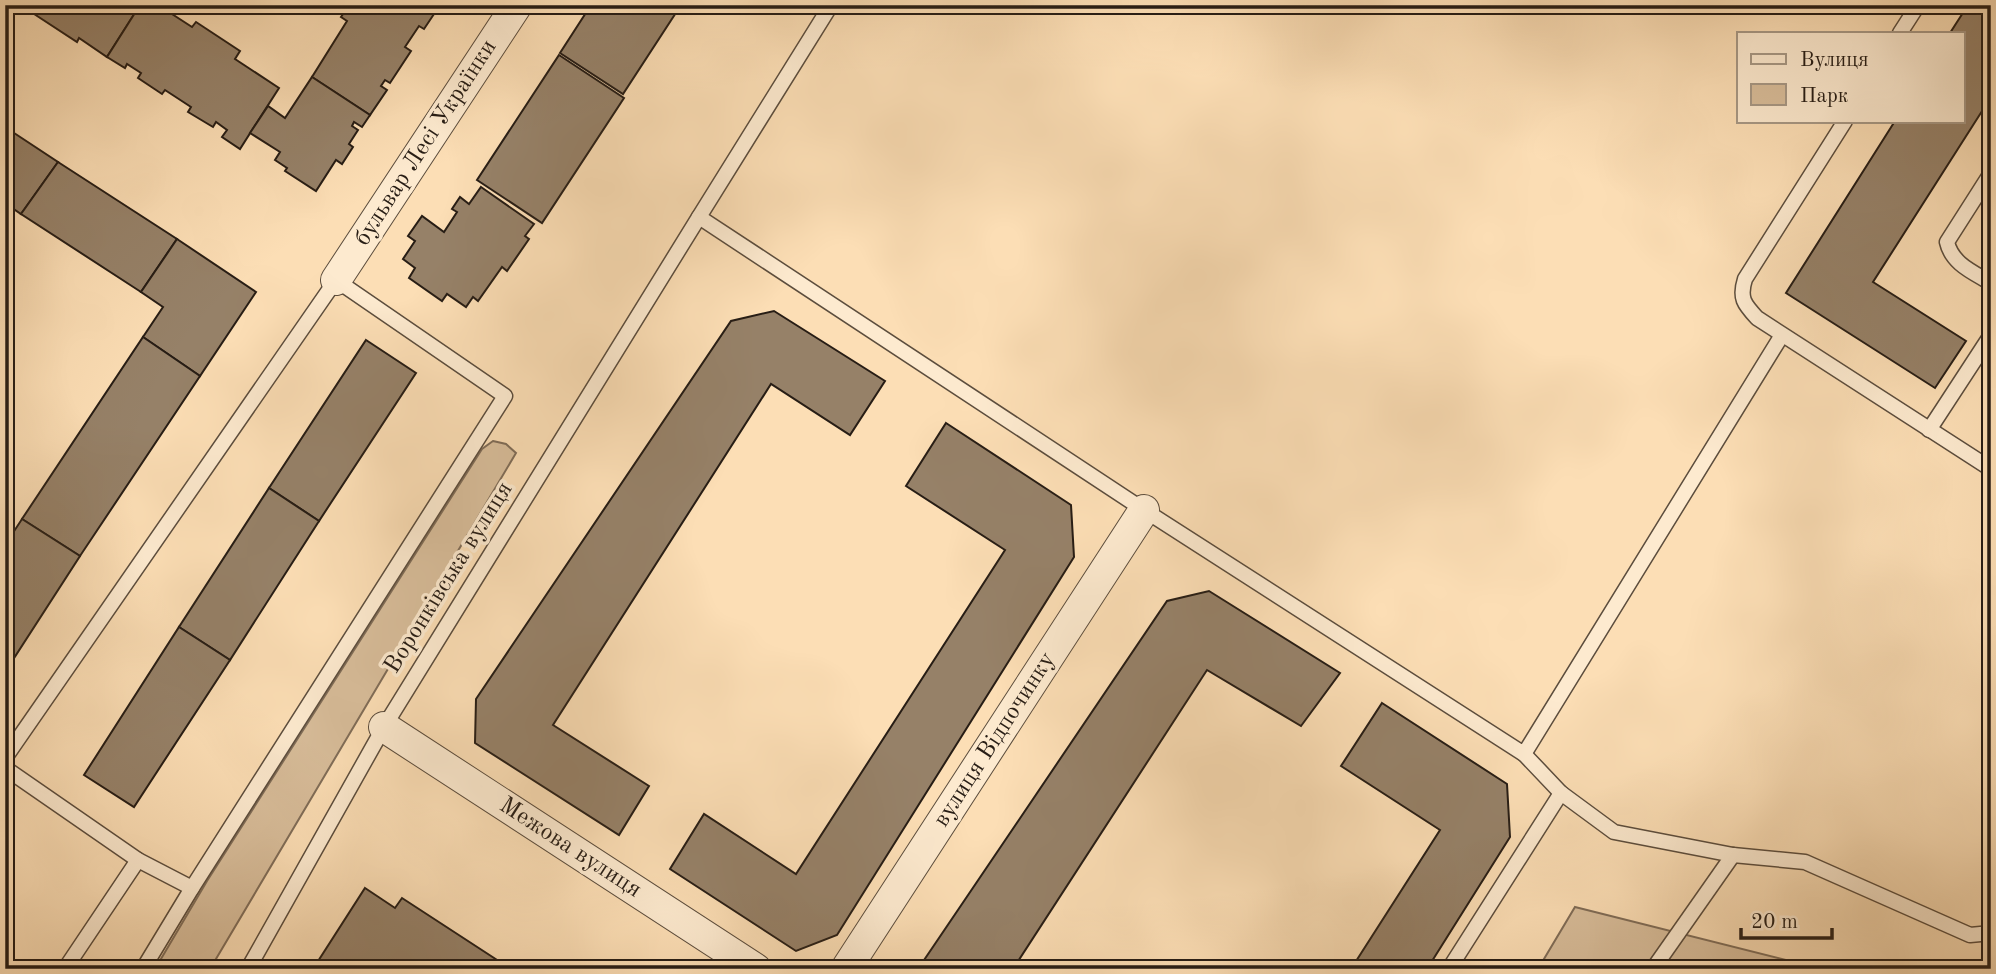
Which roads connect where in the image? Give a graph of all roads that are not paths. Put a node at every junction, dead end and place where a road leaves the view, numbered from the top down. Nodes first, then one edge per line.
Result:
1 (517, 5) edge
2 (831, 5) edge
3 (1918, 5) edge
4 (1901, 32) edge
5 (1844, 122) edge
6 (1991, 173) edge
7 (699, 217) junction
8 (335, 280) junction
9 (1991, 283) edge
10 (1782, 335) junction
11 (1991, 335) edge
12 (1929, 430) junction
13 (1991, 469) edge
14 (1143, 510) junction
15 (384, 727) junction
16 (1524, 754) junction
17 (5, 758) edge
18 (5, 768) edge
19 (1561, 793) junction
20 (1733, 855) junction
21 (138, 860) junction
22 (192, 888) junction
23 (1991, 933) edge
24 (65, 969) edge
25 (144, 969) edge
26 (248, 969) edge
27 (756, 969) edge
28 (846, 969) edge
29 (1449, 969) edge
30 (1653, 969) edge

1 - 8 street, бульвар Лесі Українки
2 - 7 lane, Воронківська вулиця
3 - 4 lane
5 - 10 lane
6 - 9 lane
7 - 14 lane
7 - 15 lane, Воронківська вулиця
8 - 17 lane
8 - 22 lane
10 - 12 lane
10 - 16 lane
11 - 12 lane
12 - 13 lane
14 - 16 lane
14 - 28 street, вулиця Відпочинку
15 - 26 lane, Воронківська вулиця
15 - 27 street, Межова вулиця
16 - 19 lane
18 - 21 lane
19 - 20 lane
19 - 29 lane
20 - 23 lane
20 - 30 lane
21 - 22 lane
21 - 24 lane
22 - 25 lane

